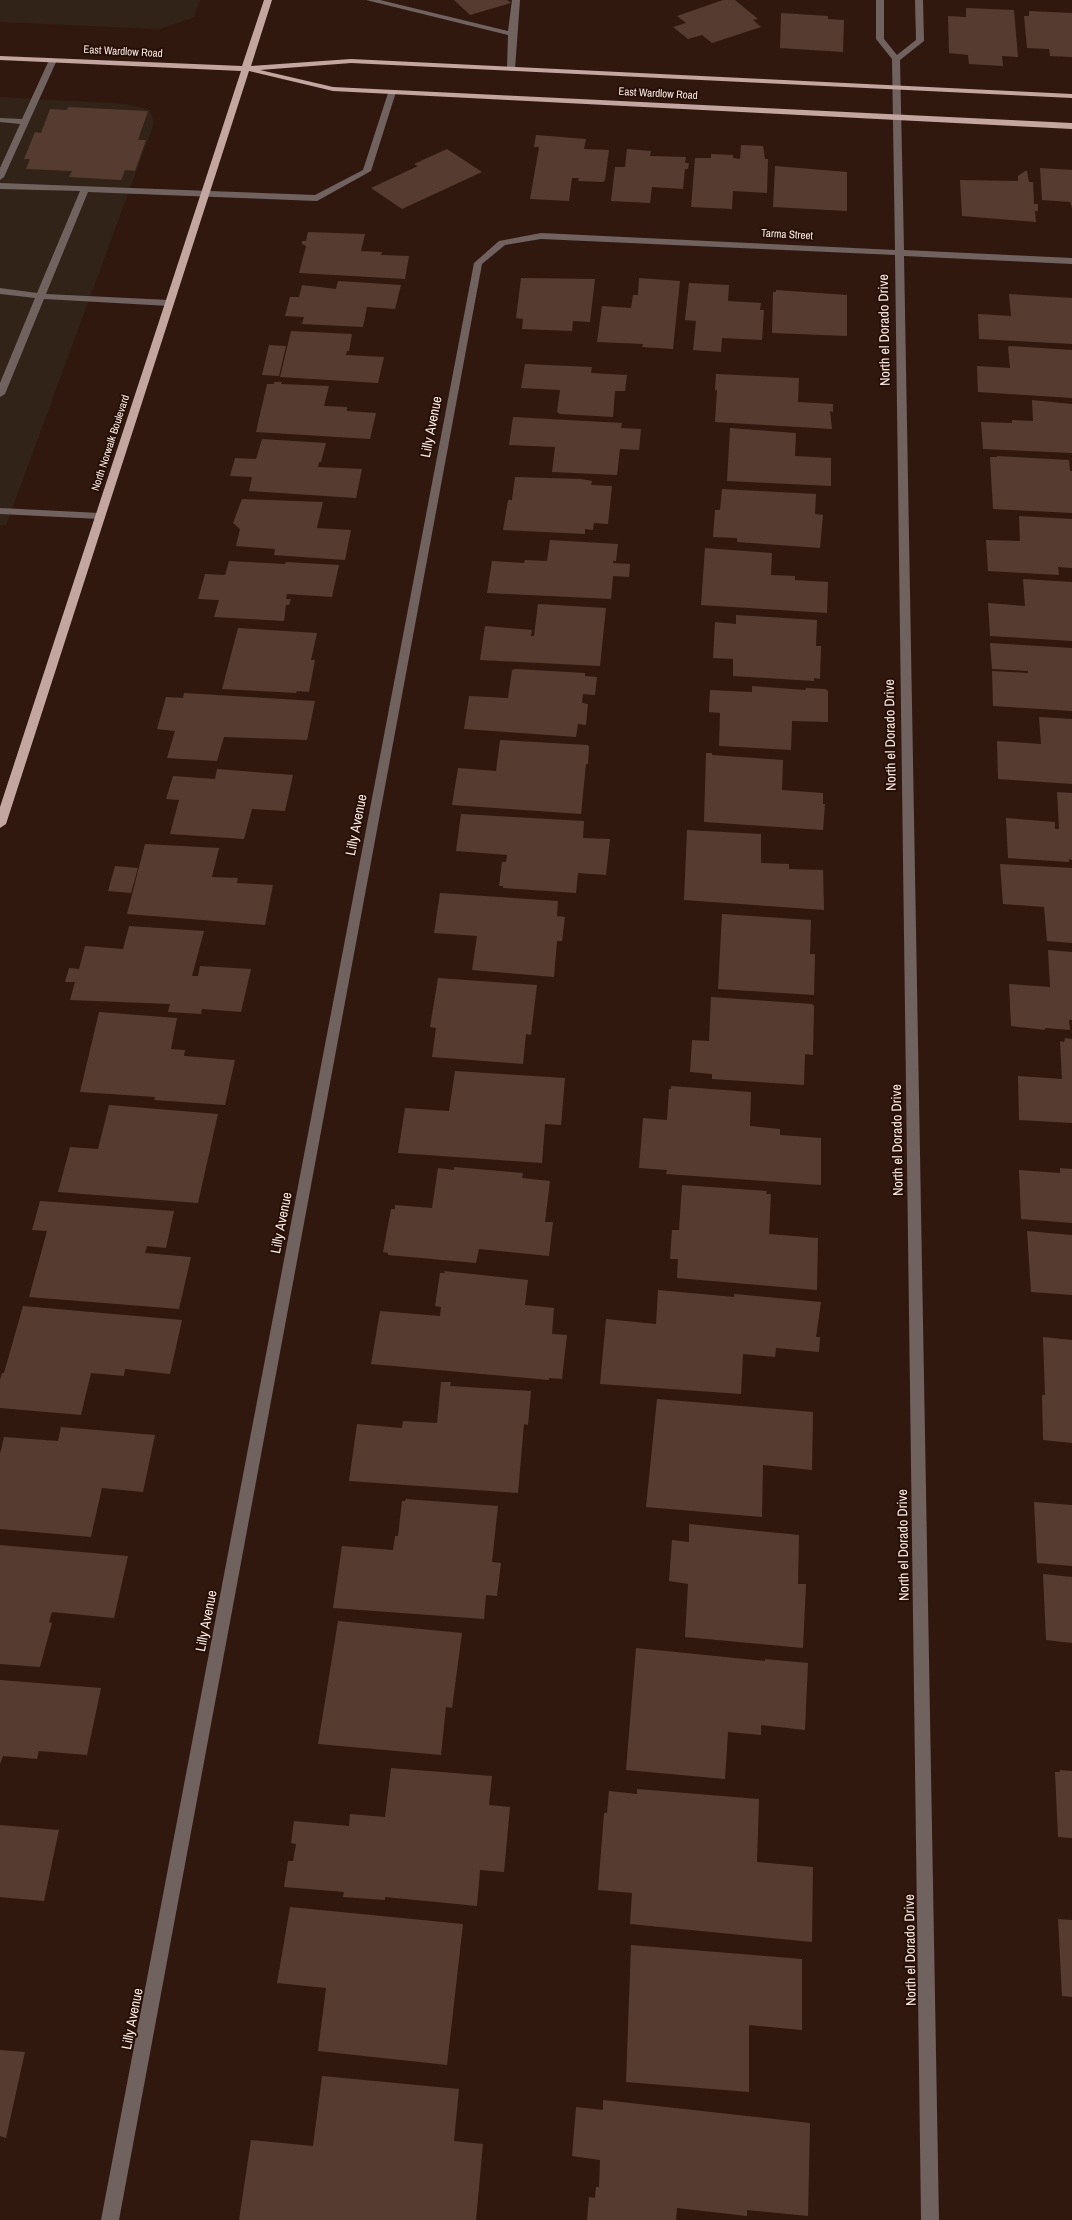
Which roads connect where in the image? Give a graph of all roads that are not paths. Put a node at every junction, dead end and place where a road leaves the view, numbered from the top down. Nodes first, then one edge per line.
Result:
1 (268, 0) edge
2 (370, 0) edge
3 (415, 0) edge
4 (516, 0) edge
5 (880, 0) edge
6 (920, 0) edge
7 (412, 10) junction
8 (512, 34) junction
9 (0, 58) edge
10 (896, 59) junction
11 (54, 60) junction
12 (245, 69) junction
13 (511, 69) junction
14 (896, 88) junction
15 (392, 92) junction
16 (1072, 96) edge
17 (897, 117) junction
18 (0, 120) edge
19 (25, 122) junction
20 (1072, 126) edge
21 (0, 176) edge
22 (0, 186) edge
23 (86, 189) junction
24 (204, 194) junction
25 (502, 242) joint
26 (899, 252) junction
27 (1072, 260) edge
28 (0, 291) edge
29 (41, 296) junction
30 (169, 303) junction
31 (0, 394) edge
32 (0, 510) edge
33 (100, 516) junction
34 (0, 824) edge
35 (110, 2220) edge
36 (930, 2220) edge

1 - 12 main road, North Norwalk Boulevard
2 - 7 street
3 - 7 street
4 - 8 street
5 - 10 street
6 - 10 street
7 - 8 street
8 - 13 street
9 - 11 main road, East Wardlow Road
10 - 14 street, North el Dorado Drive
11 - 12 main road, East Wardlow Road
11 - 19 street
12 - 13 main road, East Wardlow Road
12 - 15 main road, East Wardlow Road
12 - 24 main road, North Norwalk Boulevard
13 - 14 main road, East Wardlow Road
14 - 16 main road, East Wardlow Road
14 - 17 street, North el Dorado Drive
15 - 17 main road, East Wardlow Road
15 - 24 street
17 - 20 main road, East Wardlow Road
17 - 26 street, North el Dorado Drive
18 - 19 street
19 - 21 street
22 - 23 street
23 - 24 street
23 - 29 street
24 - 30 main road, North Norwalk Boulevard
25 - 26 street, Tarma Street
25 - 35 street, Lilly Avenue
26 - 27 street, Tarma Street
26 - 36 street, North el Dorado Drive
28 - 29 street
29 - 30 street
29 - 31 street
30 - 33 main road, North Norwalk Boulevard
32 - 33 street
33 - 34 main road, North Norwalk Boulevard

